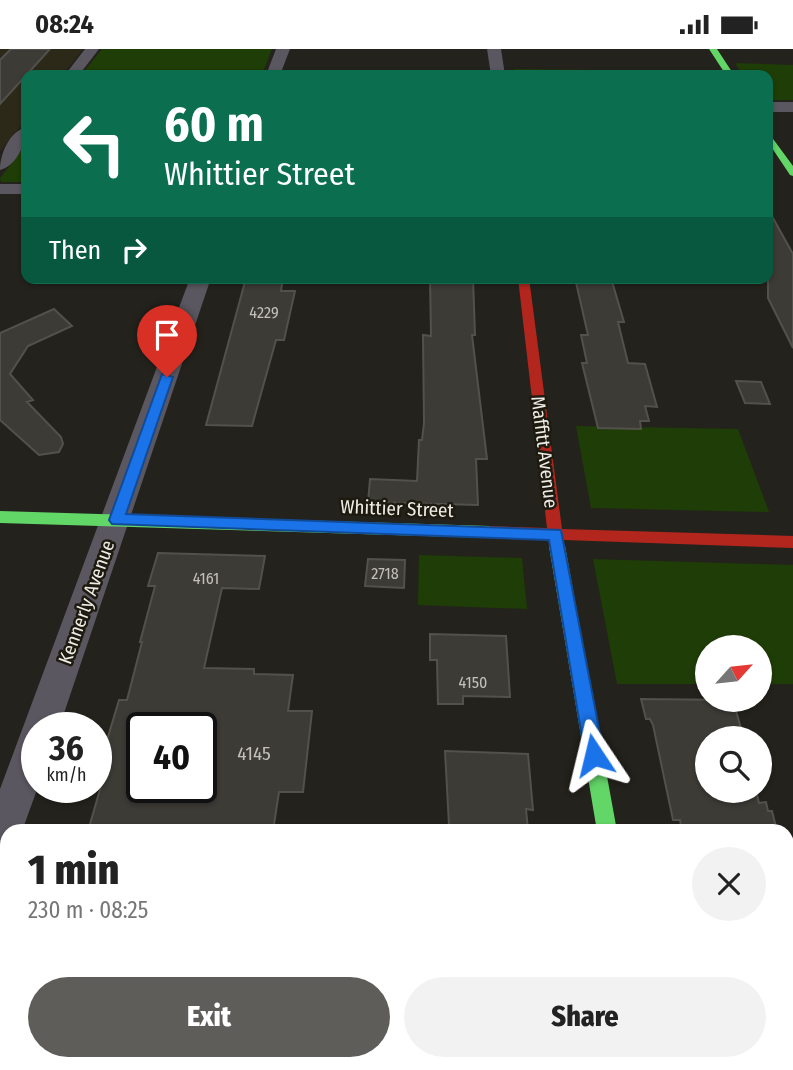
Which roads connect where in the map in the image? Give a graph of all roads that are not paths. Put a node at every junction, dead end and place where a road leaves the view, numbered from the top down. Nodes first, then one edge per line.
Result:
1 (92, 49) edge
2 (283, 49) edge
3 (494, 49) edge
4 (713, 49) edge
5 (76, 70) edge
6 (275, 70) edge
7 (497, 70) edge
8 (727, 70) edge
9 (773, 107) edge
10 (793, 107) edge
11 (21, 138) edge
12 (773, 143) edge
13 (0, 165) edge
14 (793, 173) edge
15 (0, 189) edge
16 (21, 189) edge
17 (199, 284) edge
18 (524, 284) edge
19 (0, 517) edge
20 (117, 520) junction
21 (555, 535) junction
22 (793, 542) edge
23 (47, 712) edge
24 (21, 783) edge
25 (6, 824) edge
26 (606, 824) edge

1 - 5 street
2 - 6 street
3 - 7 street
4 - 8 street
9 - 10 street
11 - 13 street
12 - 14 street
15 - 16 street
17 - 20 street, Kennerly Avenue
18 - 21 street, Maffitt Avenue
19 - 20 street, Whittier Street
20 - 21 street, Whittier Street
20 - 23 street, Kennerly Avenue
21 - 22 street, Whittier Street
21 - 26 street, Maffitt Avenue
24 - 25 street

